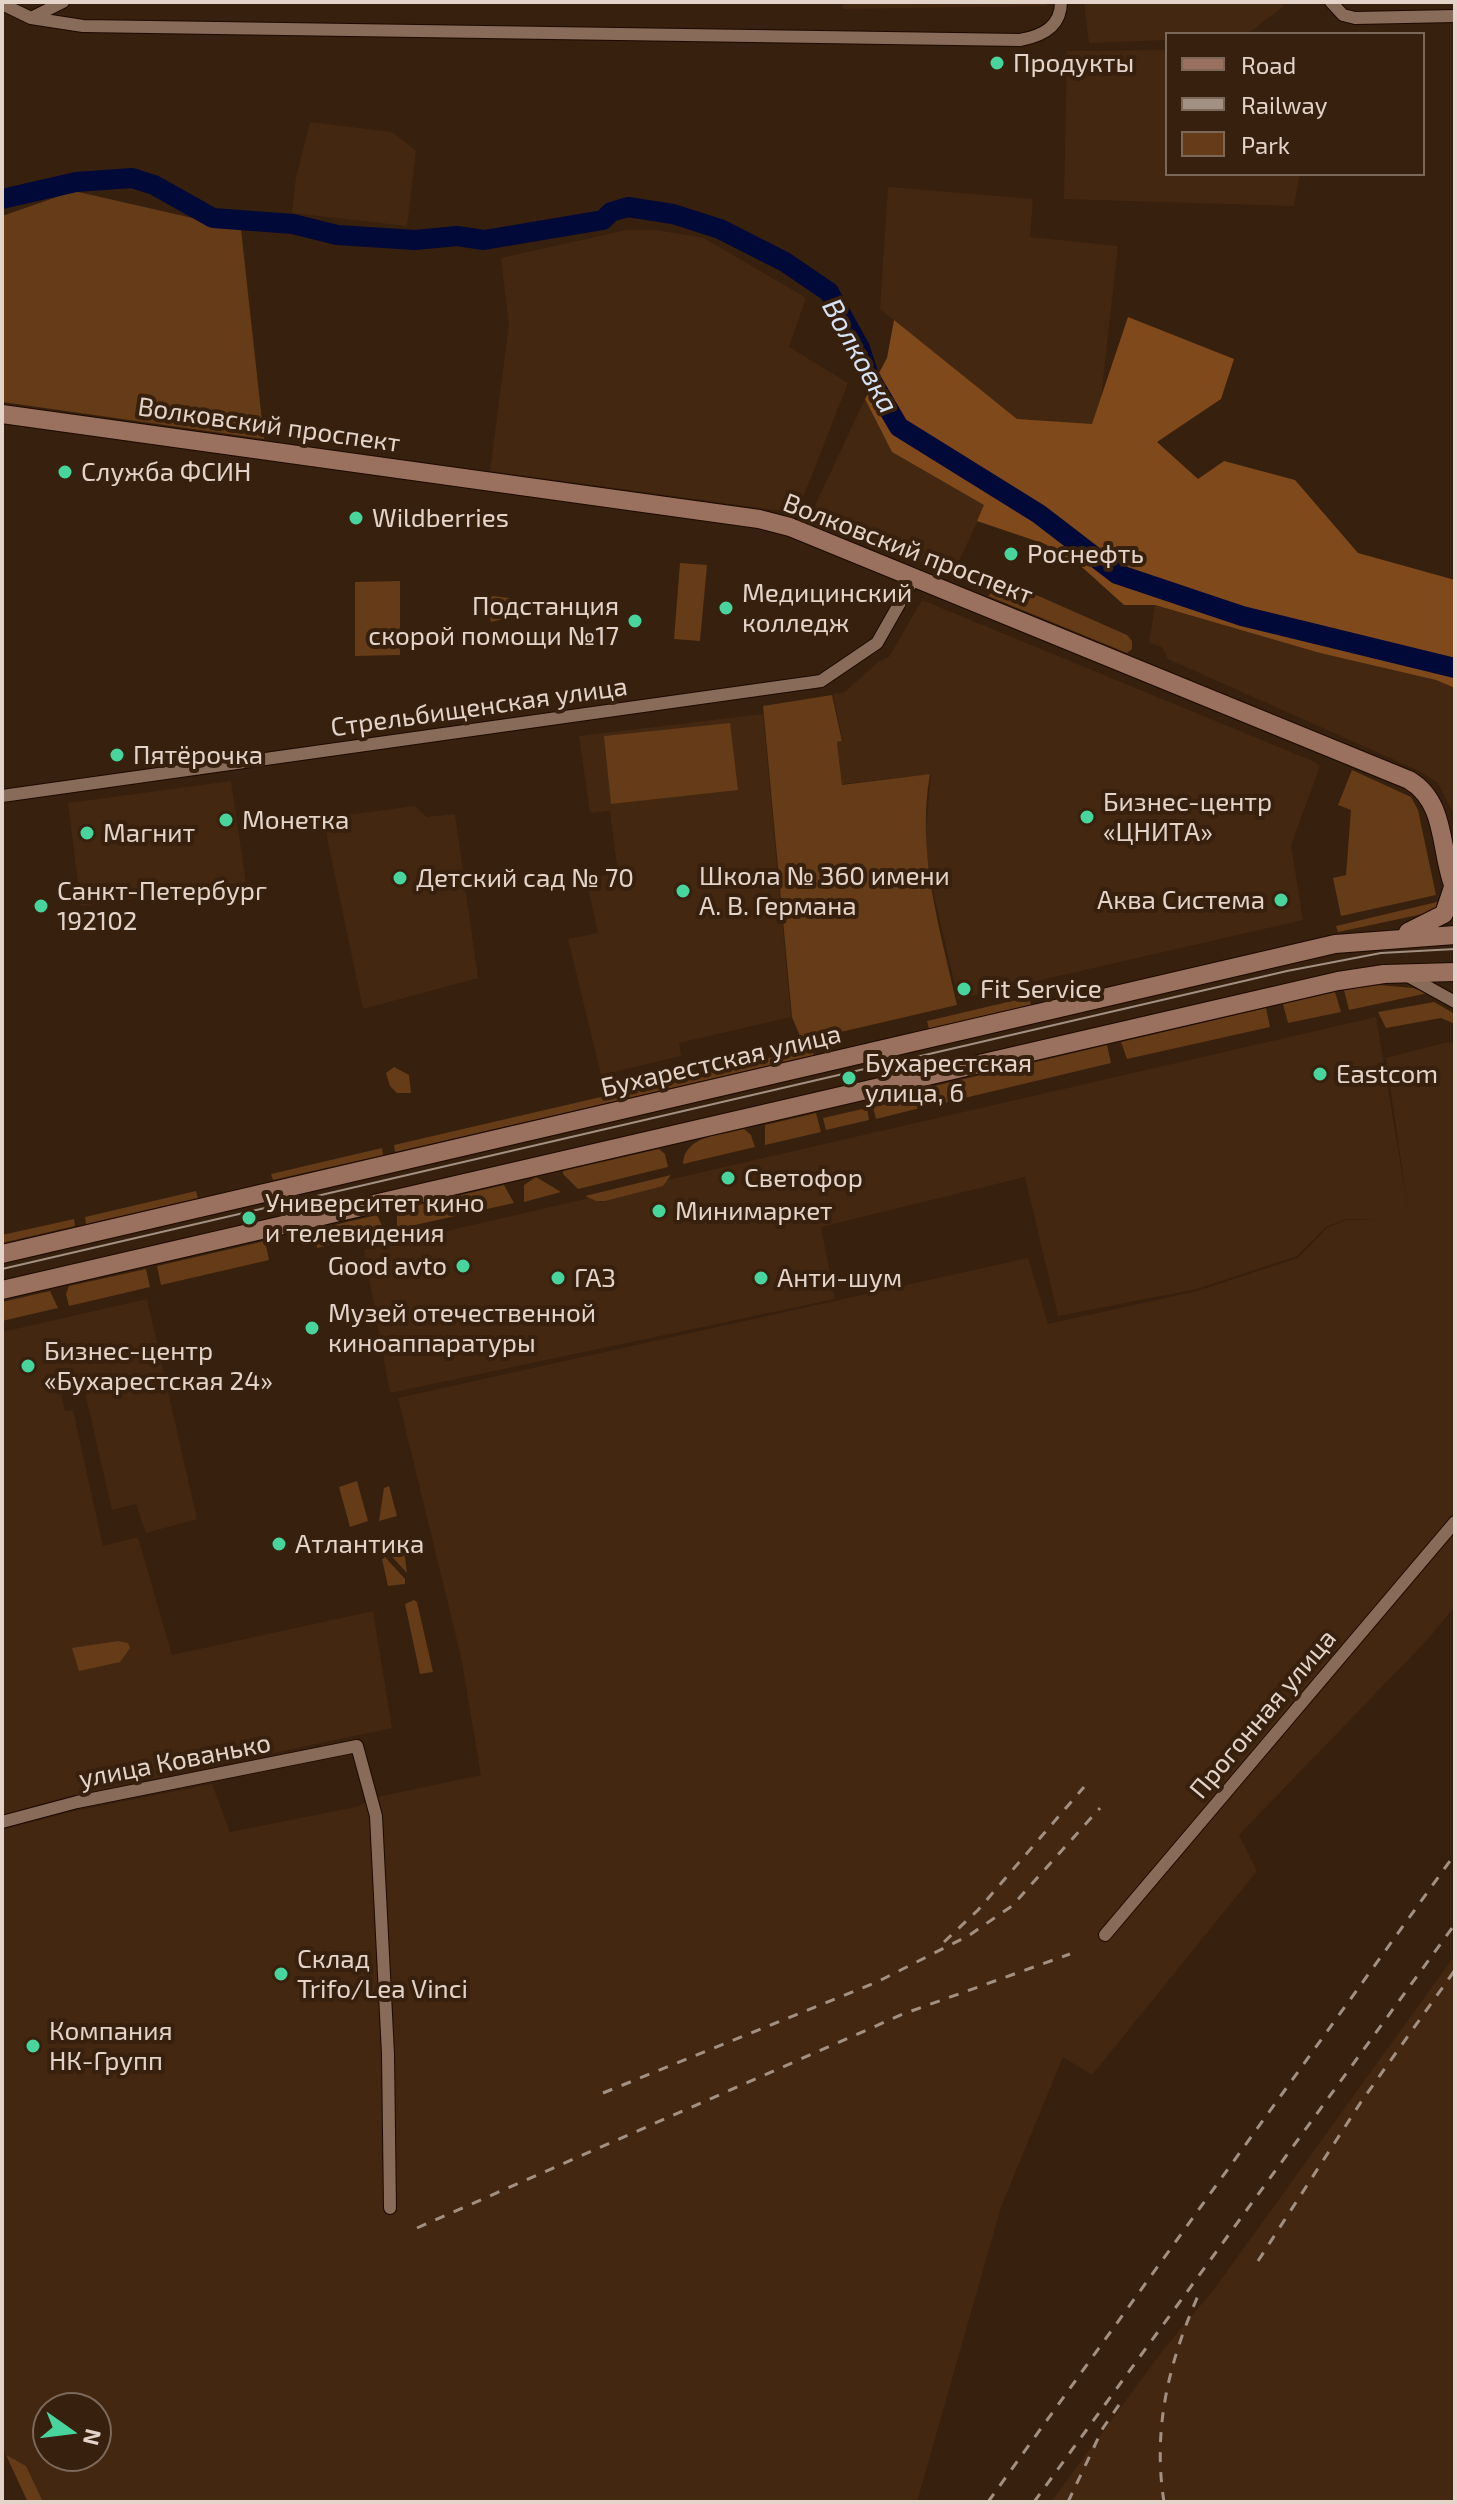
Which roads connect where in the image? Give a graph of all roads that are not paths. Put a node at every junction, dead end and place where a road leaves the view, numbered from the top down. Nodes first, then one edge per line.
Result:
1 (63, 2) edge
2 (1061, 2) edge
3 (1331, 2) edge
4 (2, 4) edge
5 (1455, 16) edge
6 (31, 18) junction
7 (2, 414) edge
8 (914, 578) junction
9 (2, 796) edge
10 (1454, 888) edge
11 (1455, 935) edge
12 (1397, 937) junction
13 (1455, 972) edge
14 (1405, 974) junction
15 (1455, 1002) edge
16 (2, 1254) edge
17 (2, 1290) edge
18 (1455, 1522) edge
19 (2, 1822) edge
20 (1105, 1935) dead end
21 (390, 2208) dead end

1 - 6 street
2 - 6 street
3 - 5 street
4 - 6 street
7 - 8 main road, Волковский проспект
8 - 9 street, Стрельбищенская улица
8 - 10 main road, Волковский проспект
10 - 12 main road
11 - 12 main road, Бухарестская улица
12 - 16 main road, Бухарестская улица
13 - 14 main road
14 - 15 street
14 - 17 main road
18 - 20 street, Прогонная улица
19 - 21 street, улица Кованько

